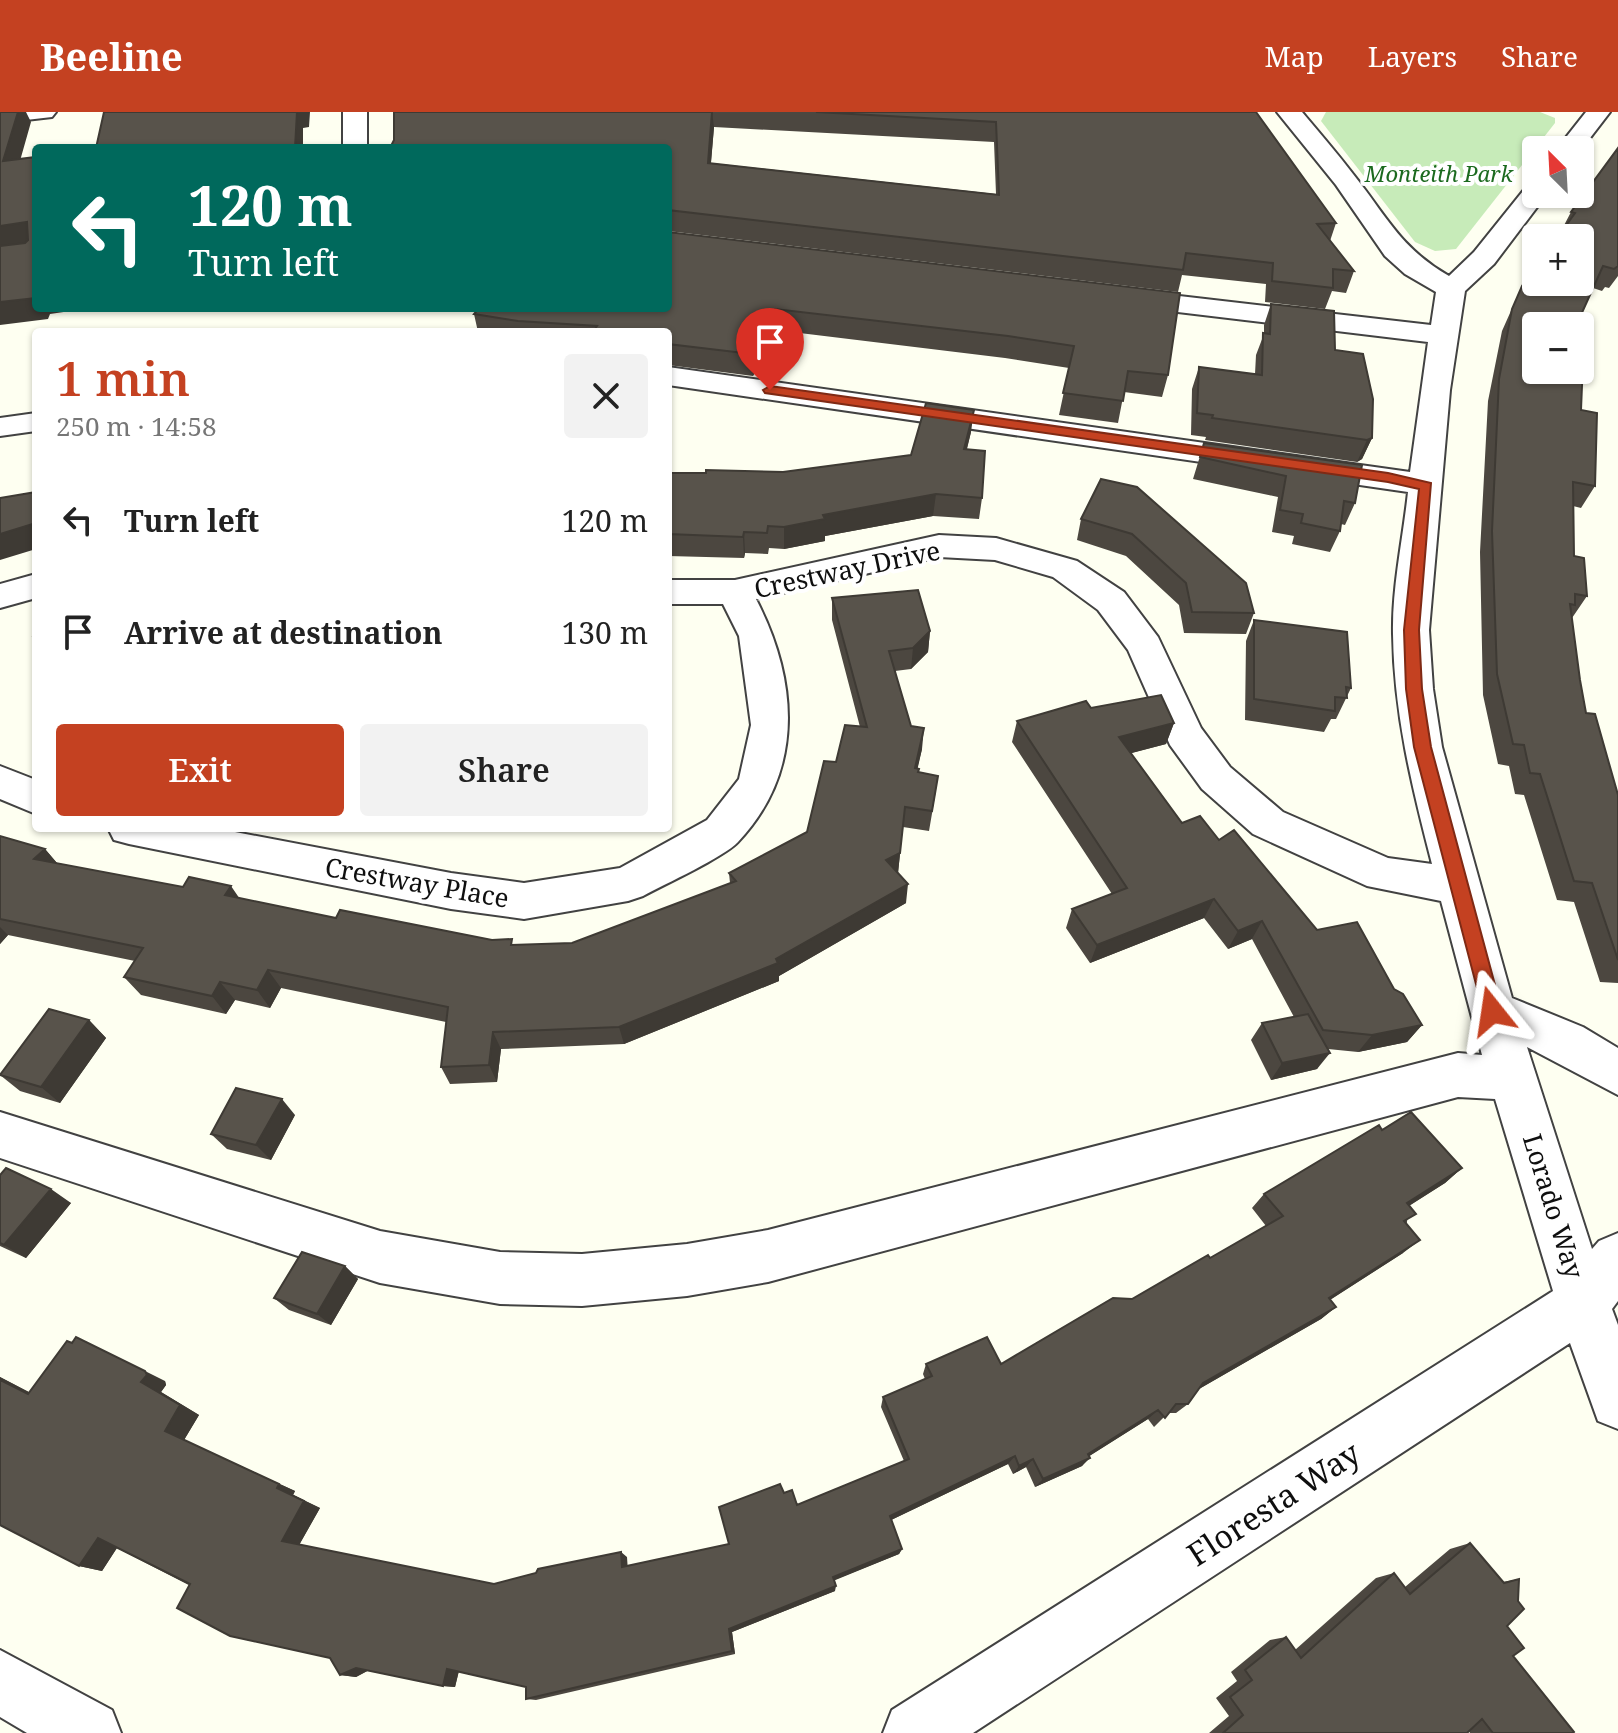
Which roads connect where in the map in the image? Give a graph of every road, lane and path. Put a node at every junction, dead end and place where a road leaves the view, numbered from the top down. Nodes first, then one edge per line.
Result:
1 (44, 112) edge
2 (355, 112) edge
3 (1289, 112) edge
4 (1598, 112) edge
5 (0, 116) edge
6 (1579, 136) edge
7 (355, 144) edge
8 (1523, 208) edge
9 (1451, 289) junction
10 (1089, 293) edge
11 (1442, 335) junction
12 (672, 377) edge
13 (32, 423) edge
14 (0, 427) edge
15 (1426, 486) junction
16 (32, 587) edge
17 (672, 592) edge
18 (735, 592) junction
19 (0, 596) edge
20 (0, 781) edge
21 (32, 796) edge
22 (149, 832) edge
23 (1458, 886) junction
24 (1492, 1011) junction
25 (1618, 1073) edge
26 (1515, 1078) junction
27 (0, 1135) edge
28 (1618, 1259) edge
29 (1583, 1303) junction
30 (1618, 1401) edge
31 (0, 1682) edge
32 (89, 1733) edge
33 (915, 1733) edge

1 - 5 street
2 - 7 street
3 - 9 street
4 - 6 street
8 - 9 street
9 - 11 street, Lorado Way
10 - 11 street
11 - 15 street, Lorado Way
12 - 15 street
13 - 14 street
15 - 23 street, Lorado Way
16 - 19 street
17 - 18 street, Crestway Drive
18 - 22 street, Crestway Place
18 - 23 street, Crestway Drive
20 - 21 street
23 - 24 street, Lorado Way
24 - 25 street
24 - 26 street, Lorado Way
26 - 27 street
26 - 29 street, Lorado Way
28 - 29 street, Floresta Way
29 - 30 street, Lorado Way
29 - 33 street, Floresta Way
31 - 32 street

